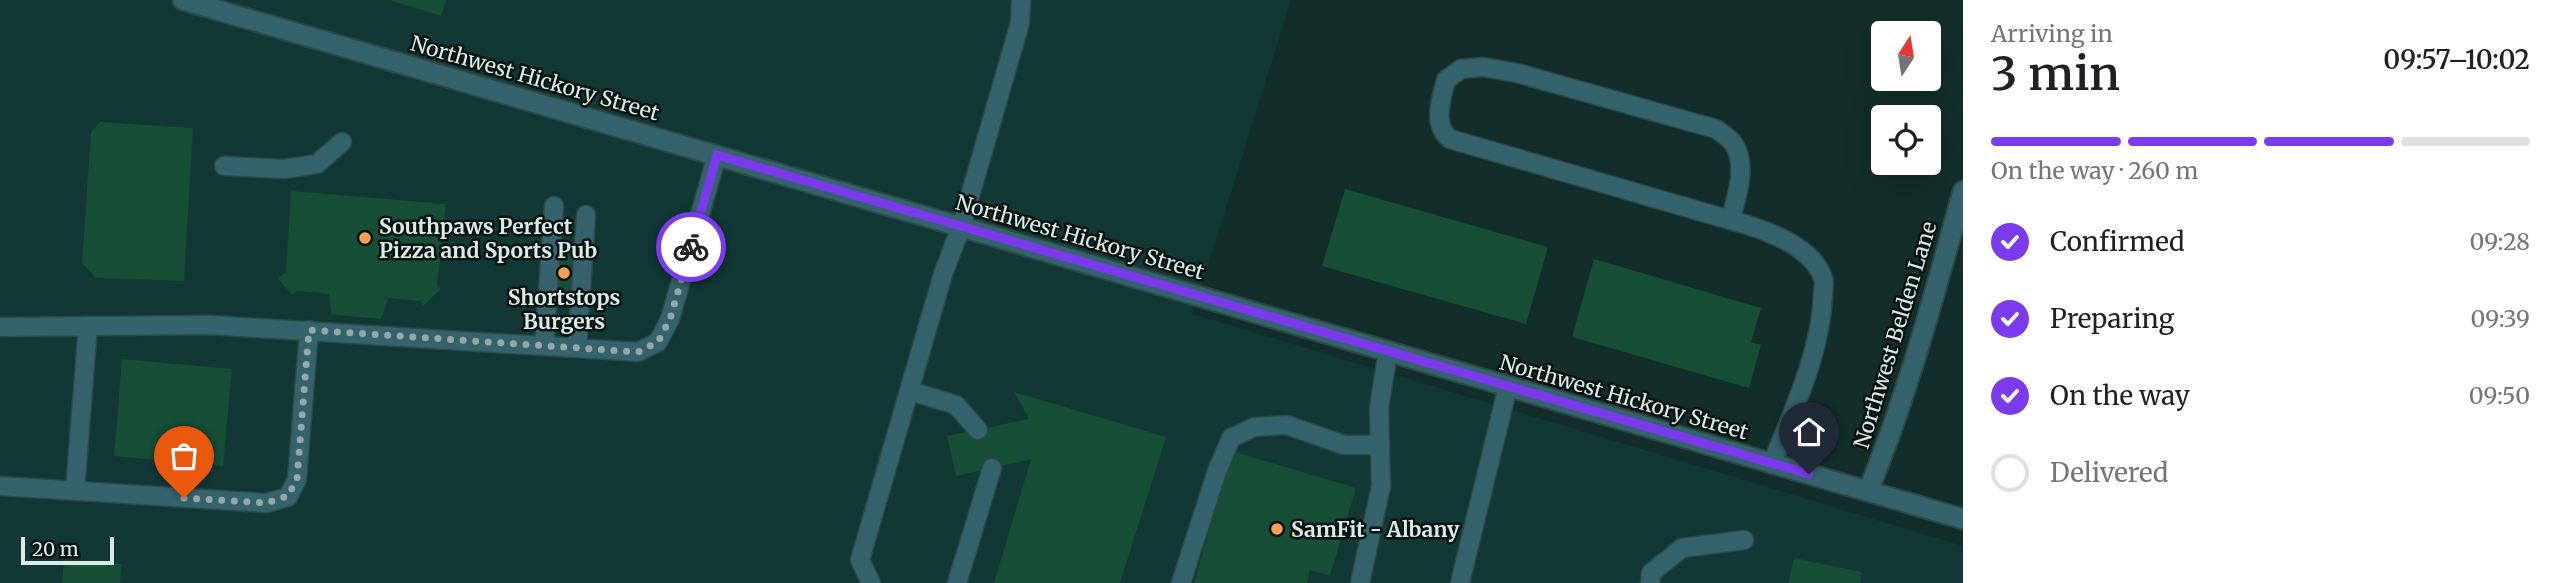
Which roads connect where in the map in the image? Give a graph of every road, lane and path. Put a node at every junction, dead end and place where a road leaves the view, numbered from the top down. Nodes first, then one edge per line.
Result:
1 (183, 0) edge
2 (1021, 0) edge
3 (342, 142) dead end
4 (717, 155) junction
5 (224, 166) dead end
6 (1963, 191) edge
7 (554, 206) dead end
8 (586, 215) dead end
9 (1730, 219) junction
10 (961, 227) junction
11 (88, 326) junction
12 (0, 327) edge
13 (309, 330) junction
14 (544, 346) junction
15 (577, 348) junction
16 (1388, 351) junction
17 (1508, 386) junction
18 (911, 391) junction
19 (978, 430) dead end
20 (1380, 445) junction
21 (1772, 464) junction
22 (992, 468) dead end
23 (0, 485) edge
24 (75, 490) junction
25 (1868, 491) junction
26 (1963, 519) edge
27 (1744, 540) dead end
28 (871, 583) edge
29 (957, 583) edge
30 (1181, 583) edge
31 (1360, 583) edge
32 (1460, 583) edge
33 (1650, 583) edge

1 - 4 street, Northwest Hickory Street
2 - 10 lane
3 - 5 lane
4 - 10 street, Northwest Hickory Street
4 - 15 lane
6 - 25 street, Northwest Belden Lane
7 - 14 lane
8 - 15 lane
9 - 9 lane
9 - 21 lane
10 - 16 street, Northwest Hickory Street
10 - 18 lane
11 - 12 lane
11 - 13 lane
11 - 24 lane
13 - 14 lane
13 - 24 lane
14 - 15 lane
16 - 17 street, Northwest Hickory Street
16 - 20 lane
17 - 21 street, Northwest Hickory Street
17 - 32 lane
18 - 19 lane
18 - 28 lane
20 - 30 lane
20 - 31 lane
21 - 25 street, Northwest Hickory Street
22 - 29 lane
23 - 24 lane
25 - 26 street, Northwest Hickory Street
27 - 33 lane

